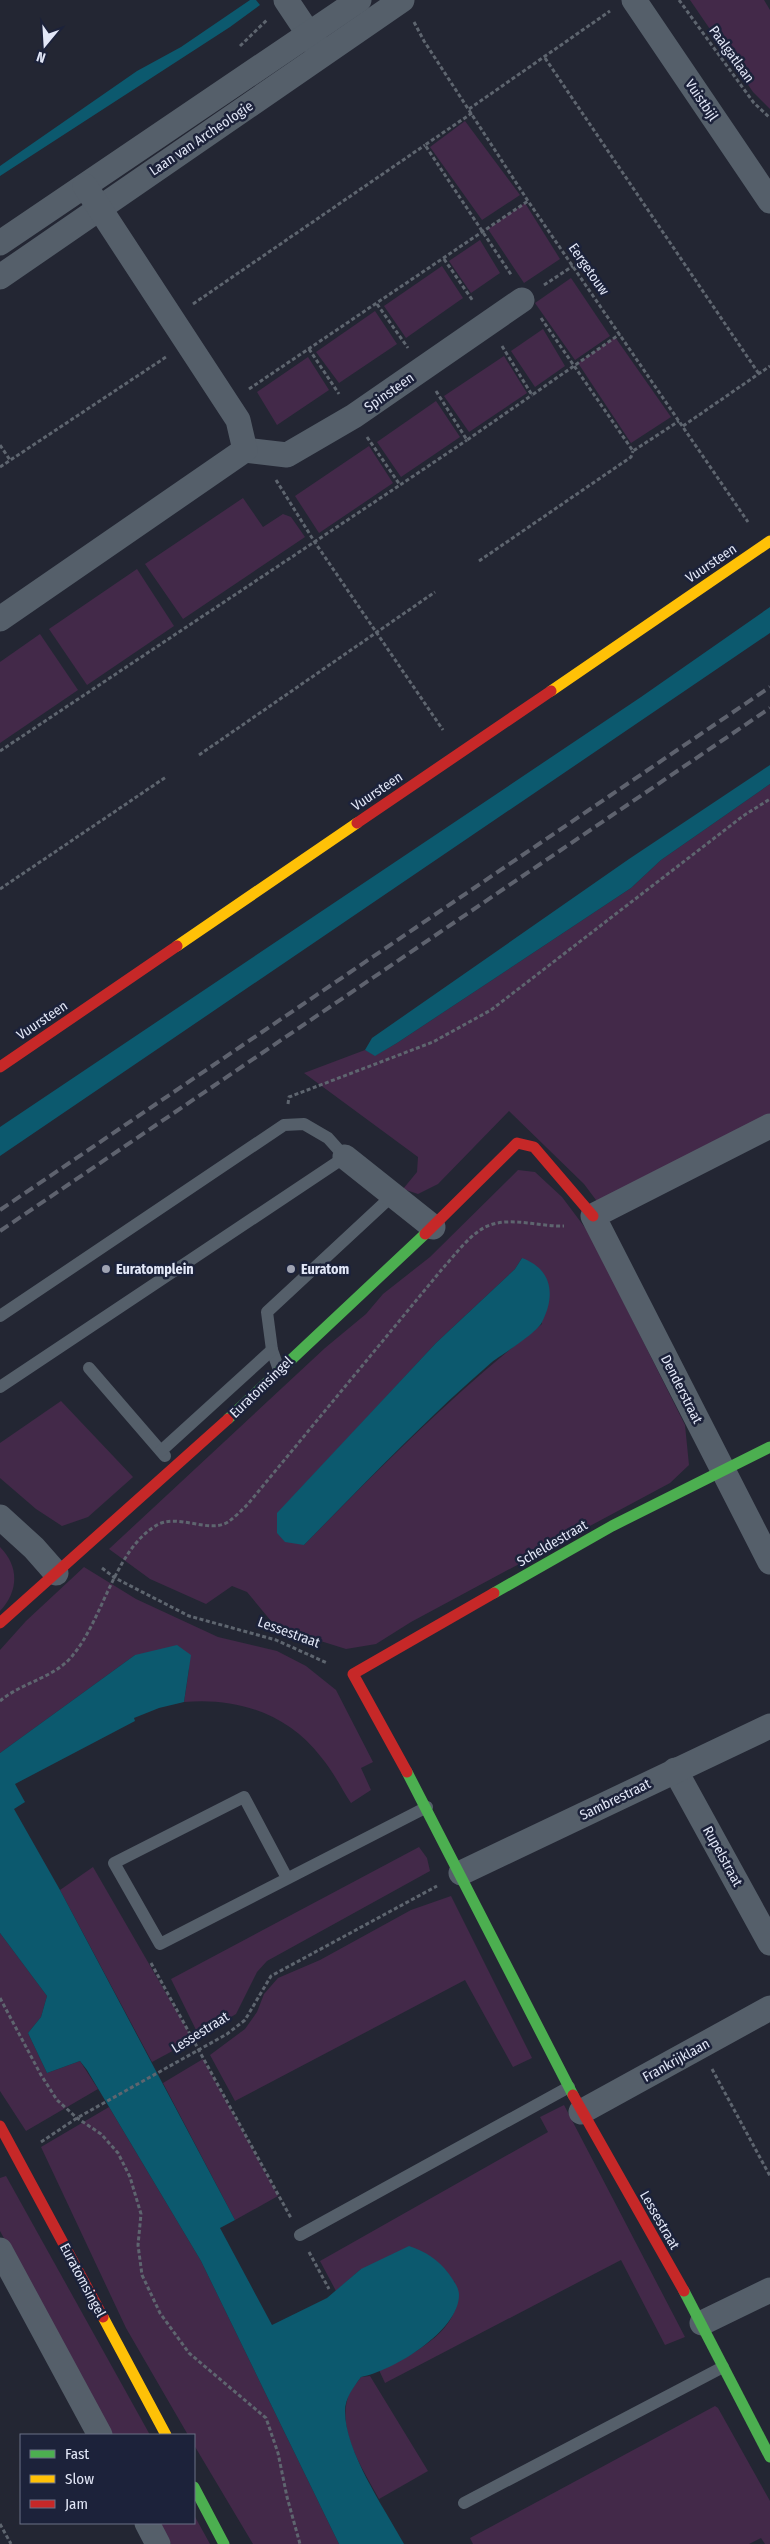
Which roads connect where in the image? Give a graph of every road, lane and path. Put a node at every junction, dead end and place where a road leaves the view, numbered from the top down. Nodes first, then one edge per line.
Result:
1 (286, 0) edge
2 (679, 0) edge
3 (638, 4) edge
4 (366, 6) edge
5 (407, 8) edge
6 (308, 33) junction
7 (323, 55) junction
8 (545, 58) junction
9 (469, 109) junction
10 (770, 118) edge
11 (425, 145) dead end
12 (85, 186) junction
13 (528, 201) junction
14 (770, 201) edge
15 (100, 210) junction
16 (0, 243) edge
17 (444, 259) junction
18 (573, 266) junction
19 (0, 277) edge
20 (522, 300) joint
21 (172, 319) junction
22 (488, 324) junction
23 (620, 334) junction
24 (187, 343) junction
25 (770, 366) edge
26 (759, 374) junction
27 (244, 392) dead end
28 (683, 426) junction
29 (0, 445) edge
30 (252, 450) junction
31 (633, 451) dead end
32 (10, 460) junction
33 (0, 467) edge
34 (400, 485) dead end
35 (314, 541) junction
36 (767, 543) edge
37 (479, 561) dead end
38 (435, 592) dead end
39 (0, 619) edge
40 (378, 633) junction
41 (0, 750) edge
42 (459, 754) junction
43 (199, 755) dead end
44 (166, 777) dead end
45 (770, 799) edge
46 (0, 889) edge
47 (0, 1066) edge
48 (284, 1125) junction
49 (770, 1126) edge
50 (516, 1144) joint
51 (344, 1157) junction
52 (393, 1195) junction
53 (593, 1216) junction
54 (433, 1227) junction
55 (0, 1316) edge
56 (272, 1350) junction
57 (89, 1368) dead end
58 (279, 1370) junction
59 (0, 1387) edge
60 (770, 1447) edge
61 (161, 1451) junction
62 (175, 1468) junction
63 (724, 1471) junction
64 (0, 1517) edge
65 (79, 1552) junction
66 (770, 1562) edge
67 (56, 1573) junction
68 (115, 1578) junction
69 (0, 1623) edge
70 (353, 1674) junction
71 (0, 1701) edge
72 (770, 1726) edge
73 (675, 1770) junction
74 (426, 1807) junction
75 (461, 1873) junction
76 (287, 1878) junction
77 (770, 1943) edge
78 (150, 1961) dead end
79 (0, 1998) edge
80 (770, 2008) edge
81 (699, 2047) junction
82 (199, 2052) junction
83 (569, 2087) junction
84 (581, 2112) junction
85 (77, 2118) junction
86 (0, 2126) edge
87 (17, 2158) junction
88 (770, 2176) edge
89 (300, 2234) junction
90 (0, 2250) edge
91 (329, 2289) dead end
92 (770, 2290) edge
93 (702, 2323) junction
94 (723, 2368) junction
95 (99, 2434) edge
96 (165, 2434) edge
97 (770, 2457) edge
98 (195, 2489) edge
99 (464, 2503) dead end
100 (0, 2524) edge
101 (148, 2524) edge
102 (11, 2544) edge
103 (158, 2544) edge
104 (224, 2544) edge
105 (300, 2544) edge

1 - 6 street
2 - 10 path, Paalgatlaan
3 - 8 path
3 - 14 street, Vuistbijl
4 - 5 street, Laan van Archeologie
4 - 6 street, Laan van Archeologie
4 - 7 street, Laan van Archeologie
5 - 9 path, Eergetouw
6 - 7 street
6 - 12 street, Laan van Archeologie
7 - 15 street, Laan van Archeologie
8 - 9 path
8 - 26 path
9 - 13 path, Eergetouw
11 - 21 path
12 - 15 street
12 - 16 street, Laan van Archeologie
13 - 17 path
13 - 18 path, Eergetouw
15 - 19 street, Laan van Archeologie
15 - 21 street
17 - 22 path
17 - 27 path
18 - 20 path
18 - 23 path, Eergetouw
20 - 22 street, Spinsteen
21 - 24 street
22 - 23 path
22 - 30 street, Spinsteen
23 - 28 path, Eergetouw
24 - 30 street
24 - 32 path
25 - 26 path
26 - 28 path
28 - 36 path, Eergetouw
29 - 32 path
30 - 35 path
30 - 39 street
31 - 37 path
32 - 33 path
34 - 35 path
35 - 40 path
35 - 41 path
36 - 42 street, Vuursteen
38 - 40 path
40 - 42 path
40 - 43 path
42 - 47 street, Vuursteen
44 - 46 path
45 - 48 path
48 - 51 lane
48 - 55 lane
49 - 53 street
50 - 53 street, Denderstraat
50 - 54 street, Euratomsingel
51 - 52 street
51 - 59 lane
52 - 54 street
52 - 56 lane
53 - 63 street, Denderstraat
53 - 68 path
54 - 58 street, Euratomsingel
56 - 58 lane
56 - 61 lane
57 - 61 lane
58 - 62 street, Euratomsingel
60 - 63 street, Scheldestraat
61 - 62 lane
62 - 65 street, Euratomsingel
63 - 66 street, Denderstraat
63 - 70 street, Scheldestraat
64 - 67 street
65 - 67 street, Euratomsingel
65 - 68 path, Lessestraat
67 - 69 street, Euratomsingel
68 - 70 path, Lessestraat
68 - 71 path
70 - 74 street, Lessestraat
72 - 73 street, Sambrestraat
73 - 75 street, Sambrestraat
73 - 77 street, Rupelstraat
74 - 75 street, Lessestraat
74 - 76 lane
75 - 82 path, Lessestraat
75 - 83 street, Lessestraat
76 - 76 lane
78 - 82 path
79 - 85 path
80 - 81 street, Frankrijklaan
81 - 84 street, Frankrijklaan
81 - 88 path
82 - 85 path, Lessestraat
82 - 89 path
83 - 84 street, Lessestraat
83 - 89 lane
84 - 93 street, Lessestraat
85 - 87 path, Lessestraat
85 - 105 path
86 - 87 street, Euratomsingel
87 - 96 street, Euratomsingel
89 - 91 path
90 - 95 street
92 - 93 street
93 - 94 street, Lessestraat
94 - 97 street, Lessestraat
94 - 99 lane
98 - 104 street
100 - 102 path
101 - 103 street

